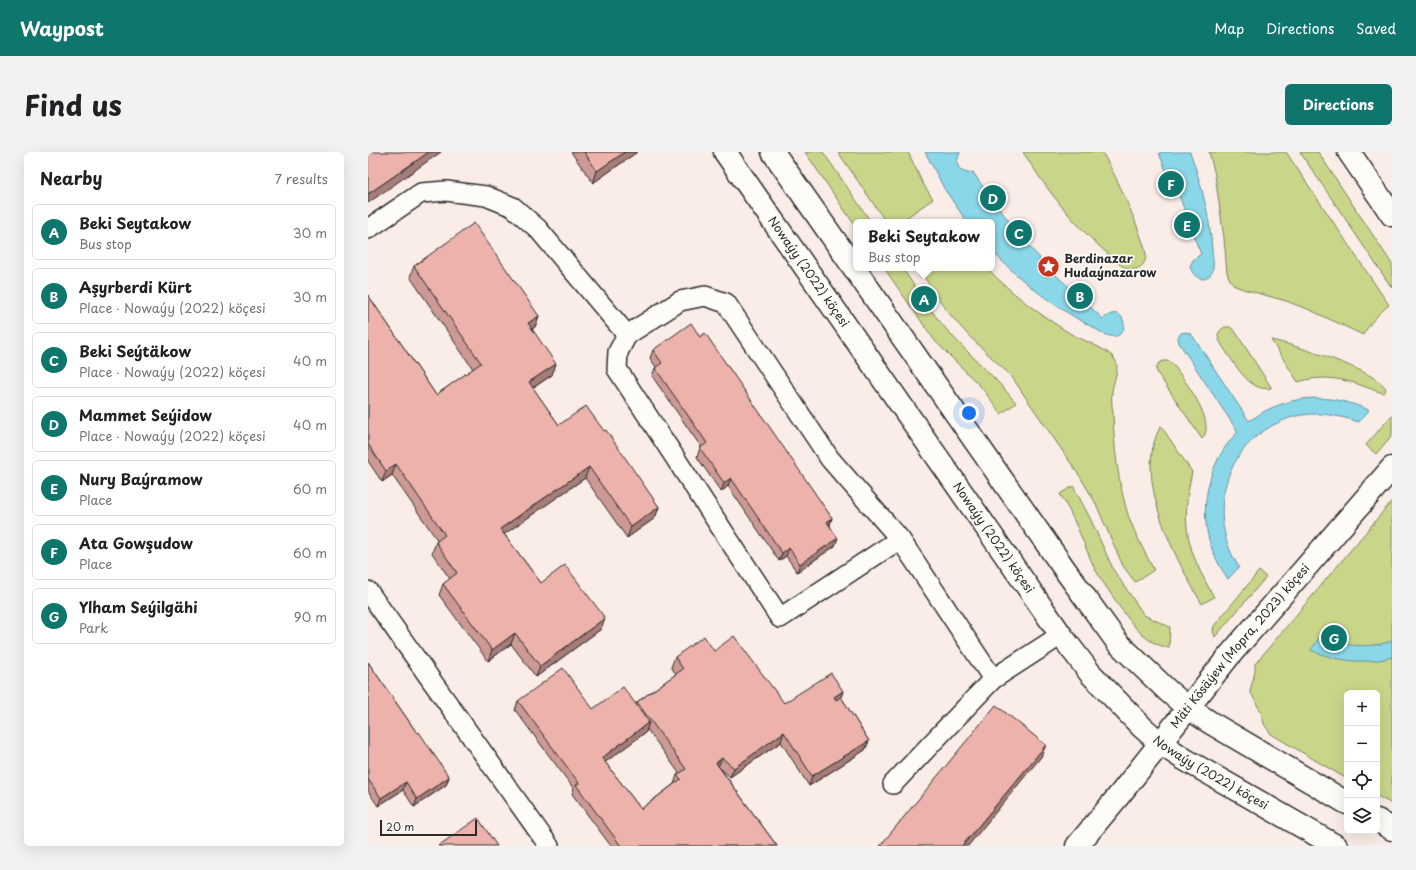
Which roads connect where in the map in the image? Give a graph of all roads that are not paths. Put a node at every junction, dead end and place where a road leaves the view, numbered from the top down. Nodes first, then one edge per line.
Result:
1 (725, 152) edge
2 (773, 152) edge
3 (1349, 152) edge
4 (1392, 216) edge
5 (368, 229) edge
6 (853, 266) edge
7 (856, 271) edge
8 (627, 335) junction
9 (1392, 468) edge
10 (900, 539) junction
11 (368, 590) edge
12 (1061, 635) junction
13 (993, 679) junction
14 (1188, 708) junction
15 (1160, 743) junction
16 (893, 784) dead end
17 (1344, 801) edge
18 (1380, 822) edge
19 (1392, 829) edge
20 (549, 846) edge
21 (1077, 846) edge
22 (1336, 846) edge

1 - 12 main road, Nowaýy (2022) köçesi
2 - 6 main road
3 - 4 main road
5 - 8 lane
7 - 14 main road
8 - 10 lane
8 - 10 lane
9 - 14 main road, Mäti Kösäýew (Mopra, 2023) köçesi
10 - 13 lane
11 - 20 lane
12 - 13 lane
12 - 15 main road, Nowaýy (2022) köçesi
13 - 16 lane
14 - 15 main road, Mäti Kösäýew (Mopra, 2023) köçesi
14 - 17 main road
15 - 21 main road, Mäti Kösäýew (Mopra, 2023) köçesi
15 - 22 main road, Nowaýy (2022) köçesi
18 - 19 main road

